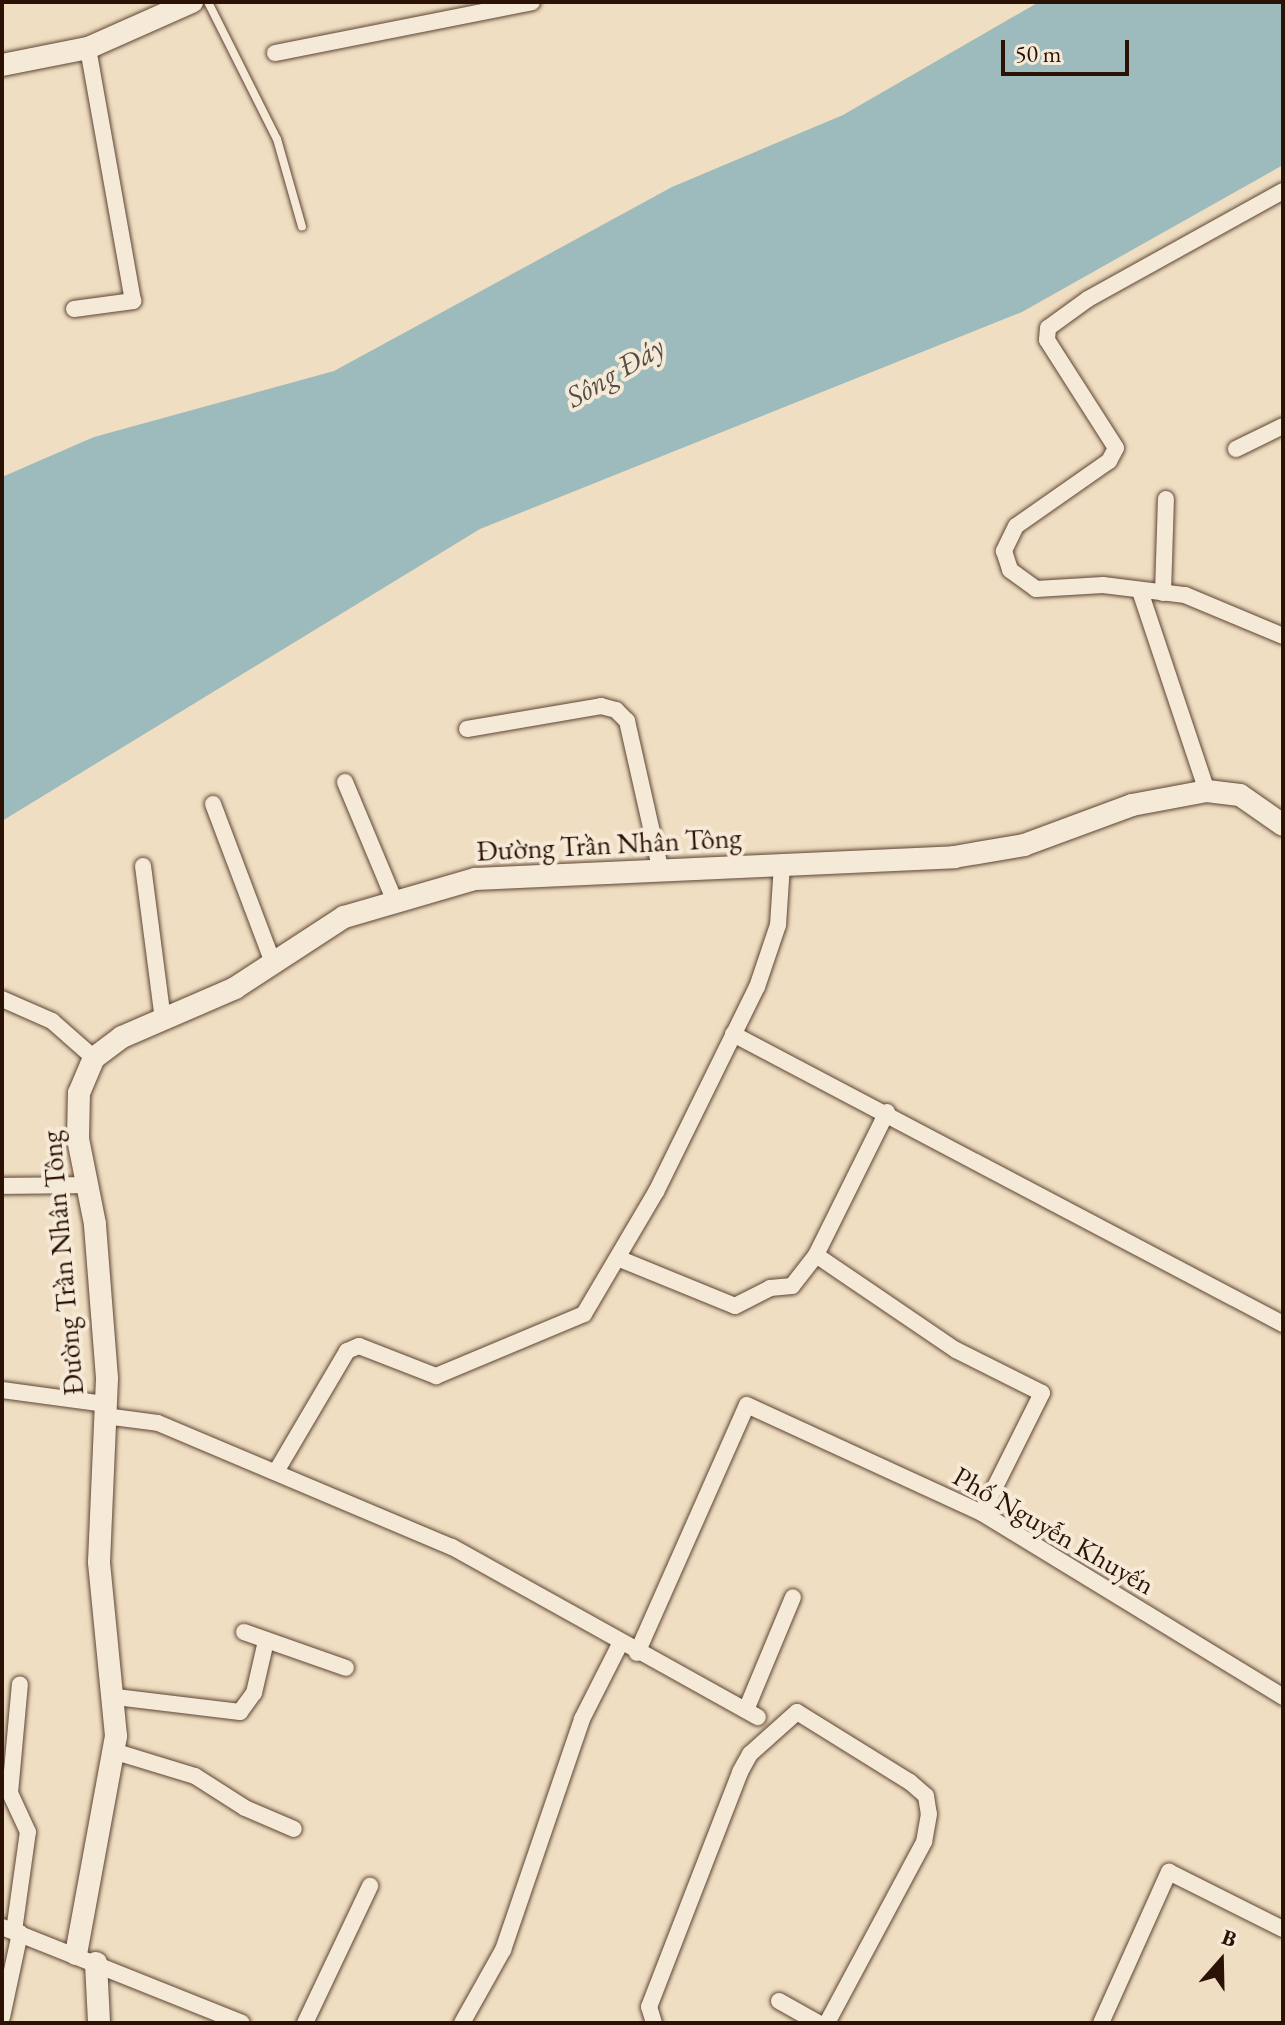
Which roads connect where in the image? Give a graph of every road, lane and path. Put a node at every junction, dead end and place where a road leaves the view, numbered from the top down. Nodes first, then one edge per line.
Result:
1 (192, 2) edge
2 (208, 2) edge
3 (532, 2) edge
4 (88, 48) junction
5 (275, 53) dead end
6 (2, 65) edge
7 (1283, 191) edge
8 (302, 227) dead end
9 (74, 309) dead end
10 (1283, 426) edge
11 (1236, 449) dead end
12 (1166, 499) dead end
13 (1140, 591) junction
14 (1163, 593) junction
15 (1283, 636) edge
16 (467, 729) dead end
17 (345, 782) dead end
18 (1207, 791) junction
19 (213, 804) dead end
20 (1283, 825) edge
21 (782, 864) junction
22 (143, 866) dead end
23 (661, 872) junction
24 (394, 899) junction
25 (273, 963) junction
26 (2, 999) edge
27 (163, 1019) junction
28 (733, 1034) junction
29 (94, 1058) junction
30 (887, 1112) junction
31 (85, 1185) junction
32 (2, 1186) edge
33 (816, 1255) junction
34 (620, 1259) junction
35 (1283, 1324) edge
36 (2, 1390) edge
37 (106, 1410) junction
38 (277, 1470) junction
39 (982, 1513) junction
40 (793, 1597) dead end
41 (244, 1632) dead end
42 (266, 1641) junction
43 (620, 1644) junction
44 (637, 1653) junction
45 (346, 1668) dead end
46 (20, 1684) dead end
47 (116, 1697) junction
48 (1283, 1697) edge
49 (113, 1751) junction
50 (294, 1829) dead end
51 (370, 1886) dead end
52 (1283, 1929) edge
53 (12, 1930) edge
54 (86, 1958) junction
55 (779, 2001) dead end
56 (2, 2017) edge
57 (99, 2023) edge
58 (242, 2023) edge
59 (305, 2023) edge
60 (462, 2023) edge
61 (654, 2023) edge
62 (818, 2023) edge
63 (827, 2023) edge
64 (1101, 2023) edge

1 - 4 street
2 - 8 lane
3 - 5 street
4 - 6 street
4 - 9 street
7 - 13 street
10 - 11 street
12 - 14 street
13 - 14 street
13 - 18 street
14 - 15 street
16 - 23 street
17 - 24 street
18 - 20 street
18 - 21 street, Đường Trần Nhân Tông
19 - 25 street
21 - 23 street, Đường Trần Nhân Tông
21 - 28 street
22 - 27 street
23 - 24 street, Đường Trần Nhân Tông
24 - 25 street, Đường Trần Nhân Tông
25 - 27 street, Đường Trần Nhân Tông
26 - 29 street
27 - 29 street, Đường Trần Nhân Tông
28 - 30 street
28 - 34 street
29 - 31 street, Đường Trần Nhân Tông
30 - 33 street
30 - 35 street
31 - 32 street
31 - 37 street, Đường Trần Nhân Tông
33 - 34 street
33 - 39 street
34 - 38 street
36 - 37 street
37 - 38 street
37 - 47 street, Đường Trần Nhân Tông
38 - 43 street
39 - 44 street, Phố Nguyễn Khuyến
39 - 48 street, Phố Nguyễn Khuyến
40 - 44 street
41 - 42 street
42 - 45 street
42 - 47 street
43 - 44 street
43 - 60 street
46 - 53 street
47 - 49 street, Đường Trần Nhân Tông
49 - 50 street
49 - 54 street, Đường Trần Nhân Tông
51 - 59 street
52 - 64 street
53 - 54 street
53 - 56 street
54 - 57 street, Đường Trần Nhân Tông
54 - 58 street
55 - 62 street
61 - 63 street

